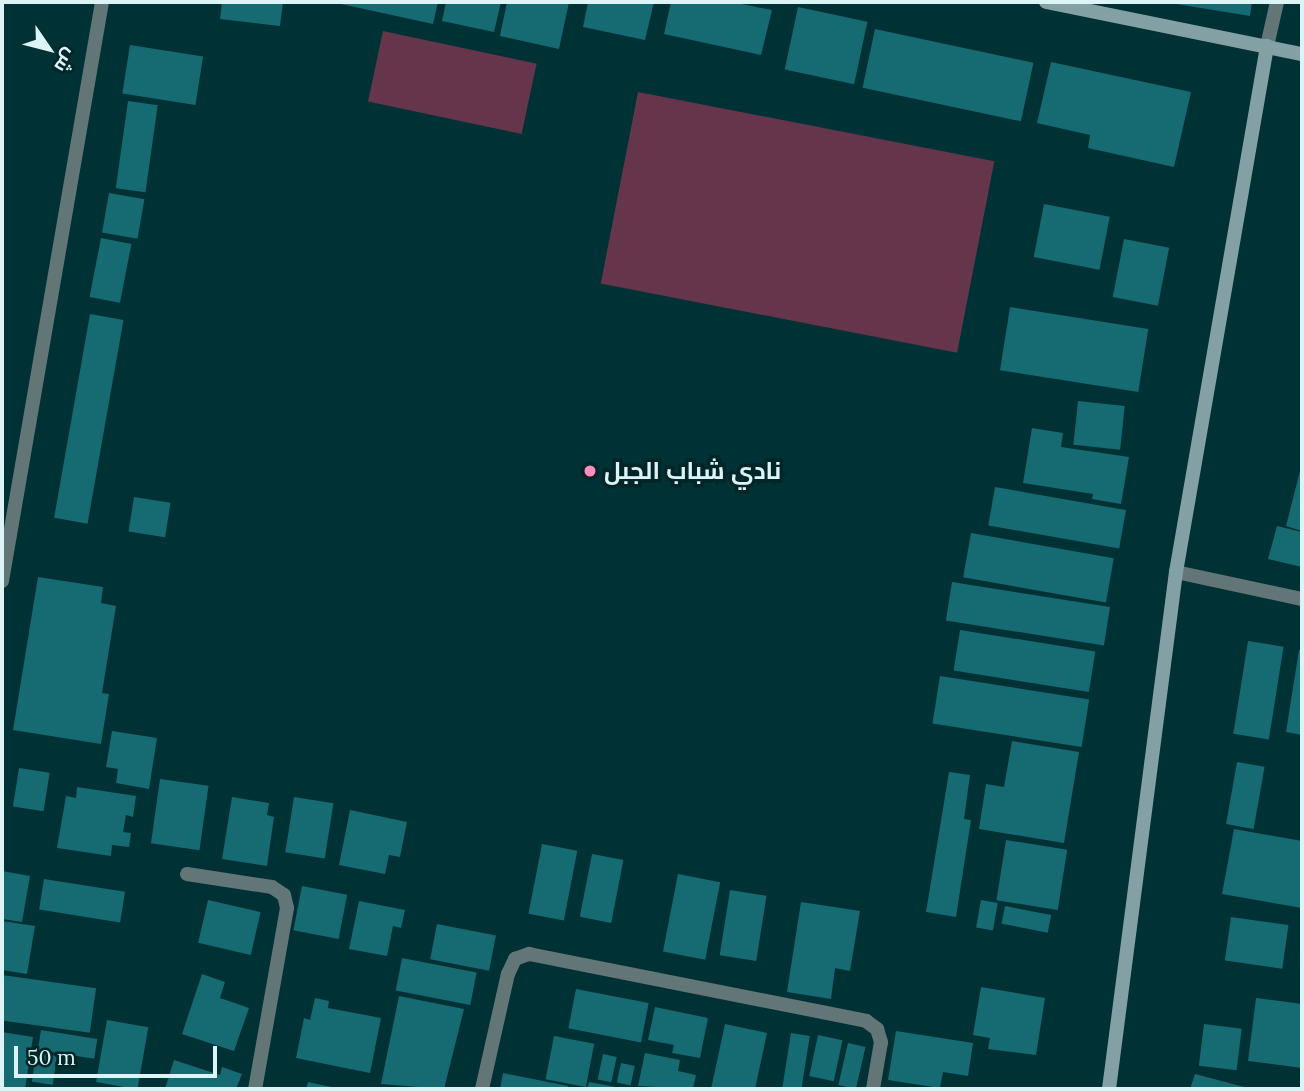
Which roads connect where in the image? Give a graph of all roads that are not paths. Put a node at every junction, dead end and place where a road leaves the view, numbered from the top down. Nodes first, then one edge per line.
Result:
1 (102, 2) edge
2 (1046, 2) edge
3 (1277, 2) edge
4 (1267, 46) junction
5 (1302, 51) edge
6 (1176, 572) junction
7 (2, 581) edge
8 (1302, 599) edge
9 (187, 874) dead end
10 (255, 1089) edge
11 (482, 1089) edge
12 (873, 1089) edge
13 (1109, 1089) edge

1 - 7 street
2 - 4 street
3 - 4 street
4 - 5 street
4 - 6 street
6 - 8 street
6 - 13 street
9 - 10 street
11 - 12 street

